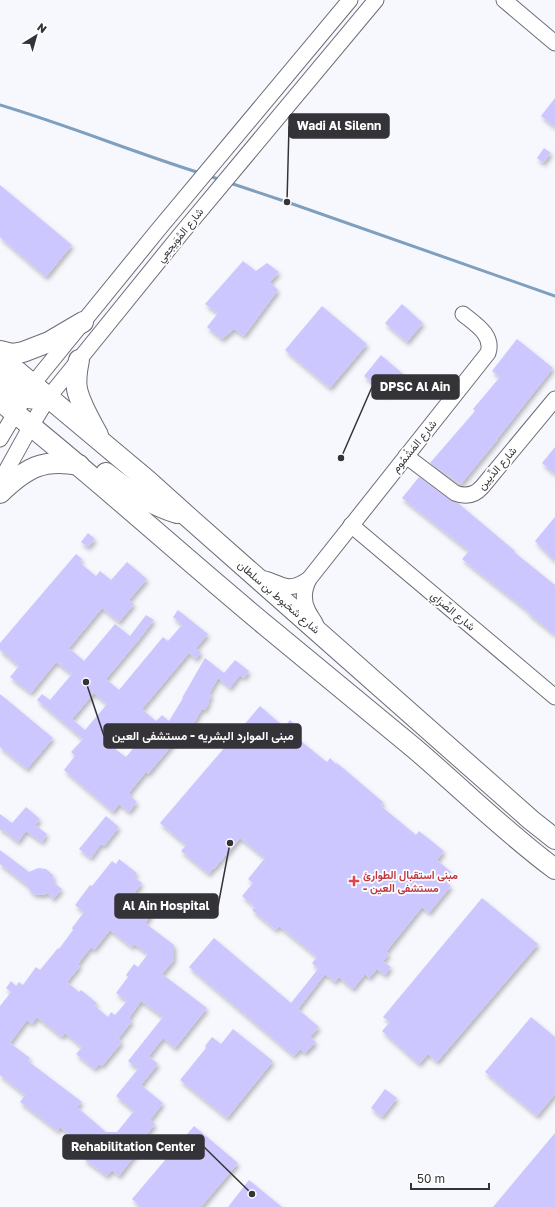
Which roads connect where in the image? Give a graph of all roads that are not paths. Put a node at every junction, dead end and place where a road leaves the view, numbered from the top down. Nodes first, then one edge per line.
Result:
1 (350, 0) edge
2 (376, 0) edge
3 (504, 0) edge
4 (555, 43) edge
5 (463, 314) dead end
6 (83, 322) junction
7 (0, 352) edge
8 (0, 358) edge
9 (79, 360) junction
10 (0, 380) edge
11 (48, 398) junction
12 (18, 399) edge
13 (555, 399) edge
14 (34, 421) junction
15 (0, 438) edge
16 (105, 445) junction
17 (406, 456) junction
18 (79, 465) junction
19 (0, 482) edge
20 (0, 493) edge
21 (187, 516) junction
22 (351, 526) junction
23 (256, 577) junction
24 (309, 579) junction
25 (318, 631) junction
26 (555, 697) edge
27 (419, 753) junction
28 (531, 820) junction
29 (555, 839) edge
30 (555, 869) edge

1 - 6 street, شارع المُوَيجعِي
2 - 9 street, شارع المُوَيجعِي
3 - 4 street
5 - 17 street, شارع المَشْمُوم
6 - 7 main road
6 - 12 street, شارع المُوَيجعِي
8 - 12 main road
9 - 11 street, شارع المُوَيجعِي
9 - 16 main road
10 - 12 main road
11 - 12 main road
11 - 14 street, شارع المُوَيجعِي
11 - 16 main road, شارع شخبوط بن سلطان
12 - 14 main road
12 - 15 street, شارع المُوَيجعِي
13 - 17 street, شارع الدِّيين
14 - 18 main road
14 - 19 street, شارع المُوَيجعِي
14 - 21 main road
16 - 21 main road, شارع شخبوط بن سلطان
17 - 22 street, شارع المَشْمُوم
18 - 20 main road
18 - 27 main road
21 - 23 main road, شارع شخبوط بن سلطان
22 - 24 street, شارع المَشْمُوم
22 - 26 street, شارع الصِّرَاي
23 - 24 street
23 - 25 main road, شارع شخبوط بن سلطان
24 - 25 street, شارع المَشْمُوم
25 - 28 main road, شارع شخبوط بن سلطان
27 - 28 main road
27 - 30 main road
28 - 29 main road, شارع شخبوط بن سلطان

